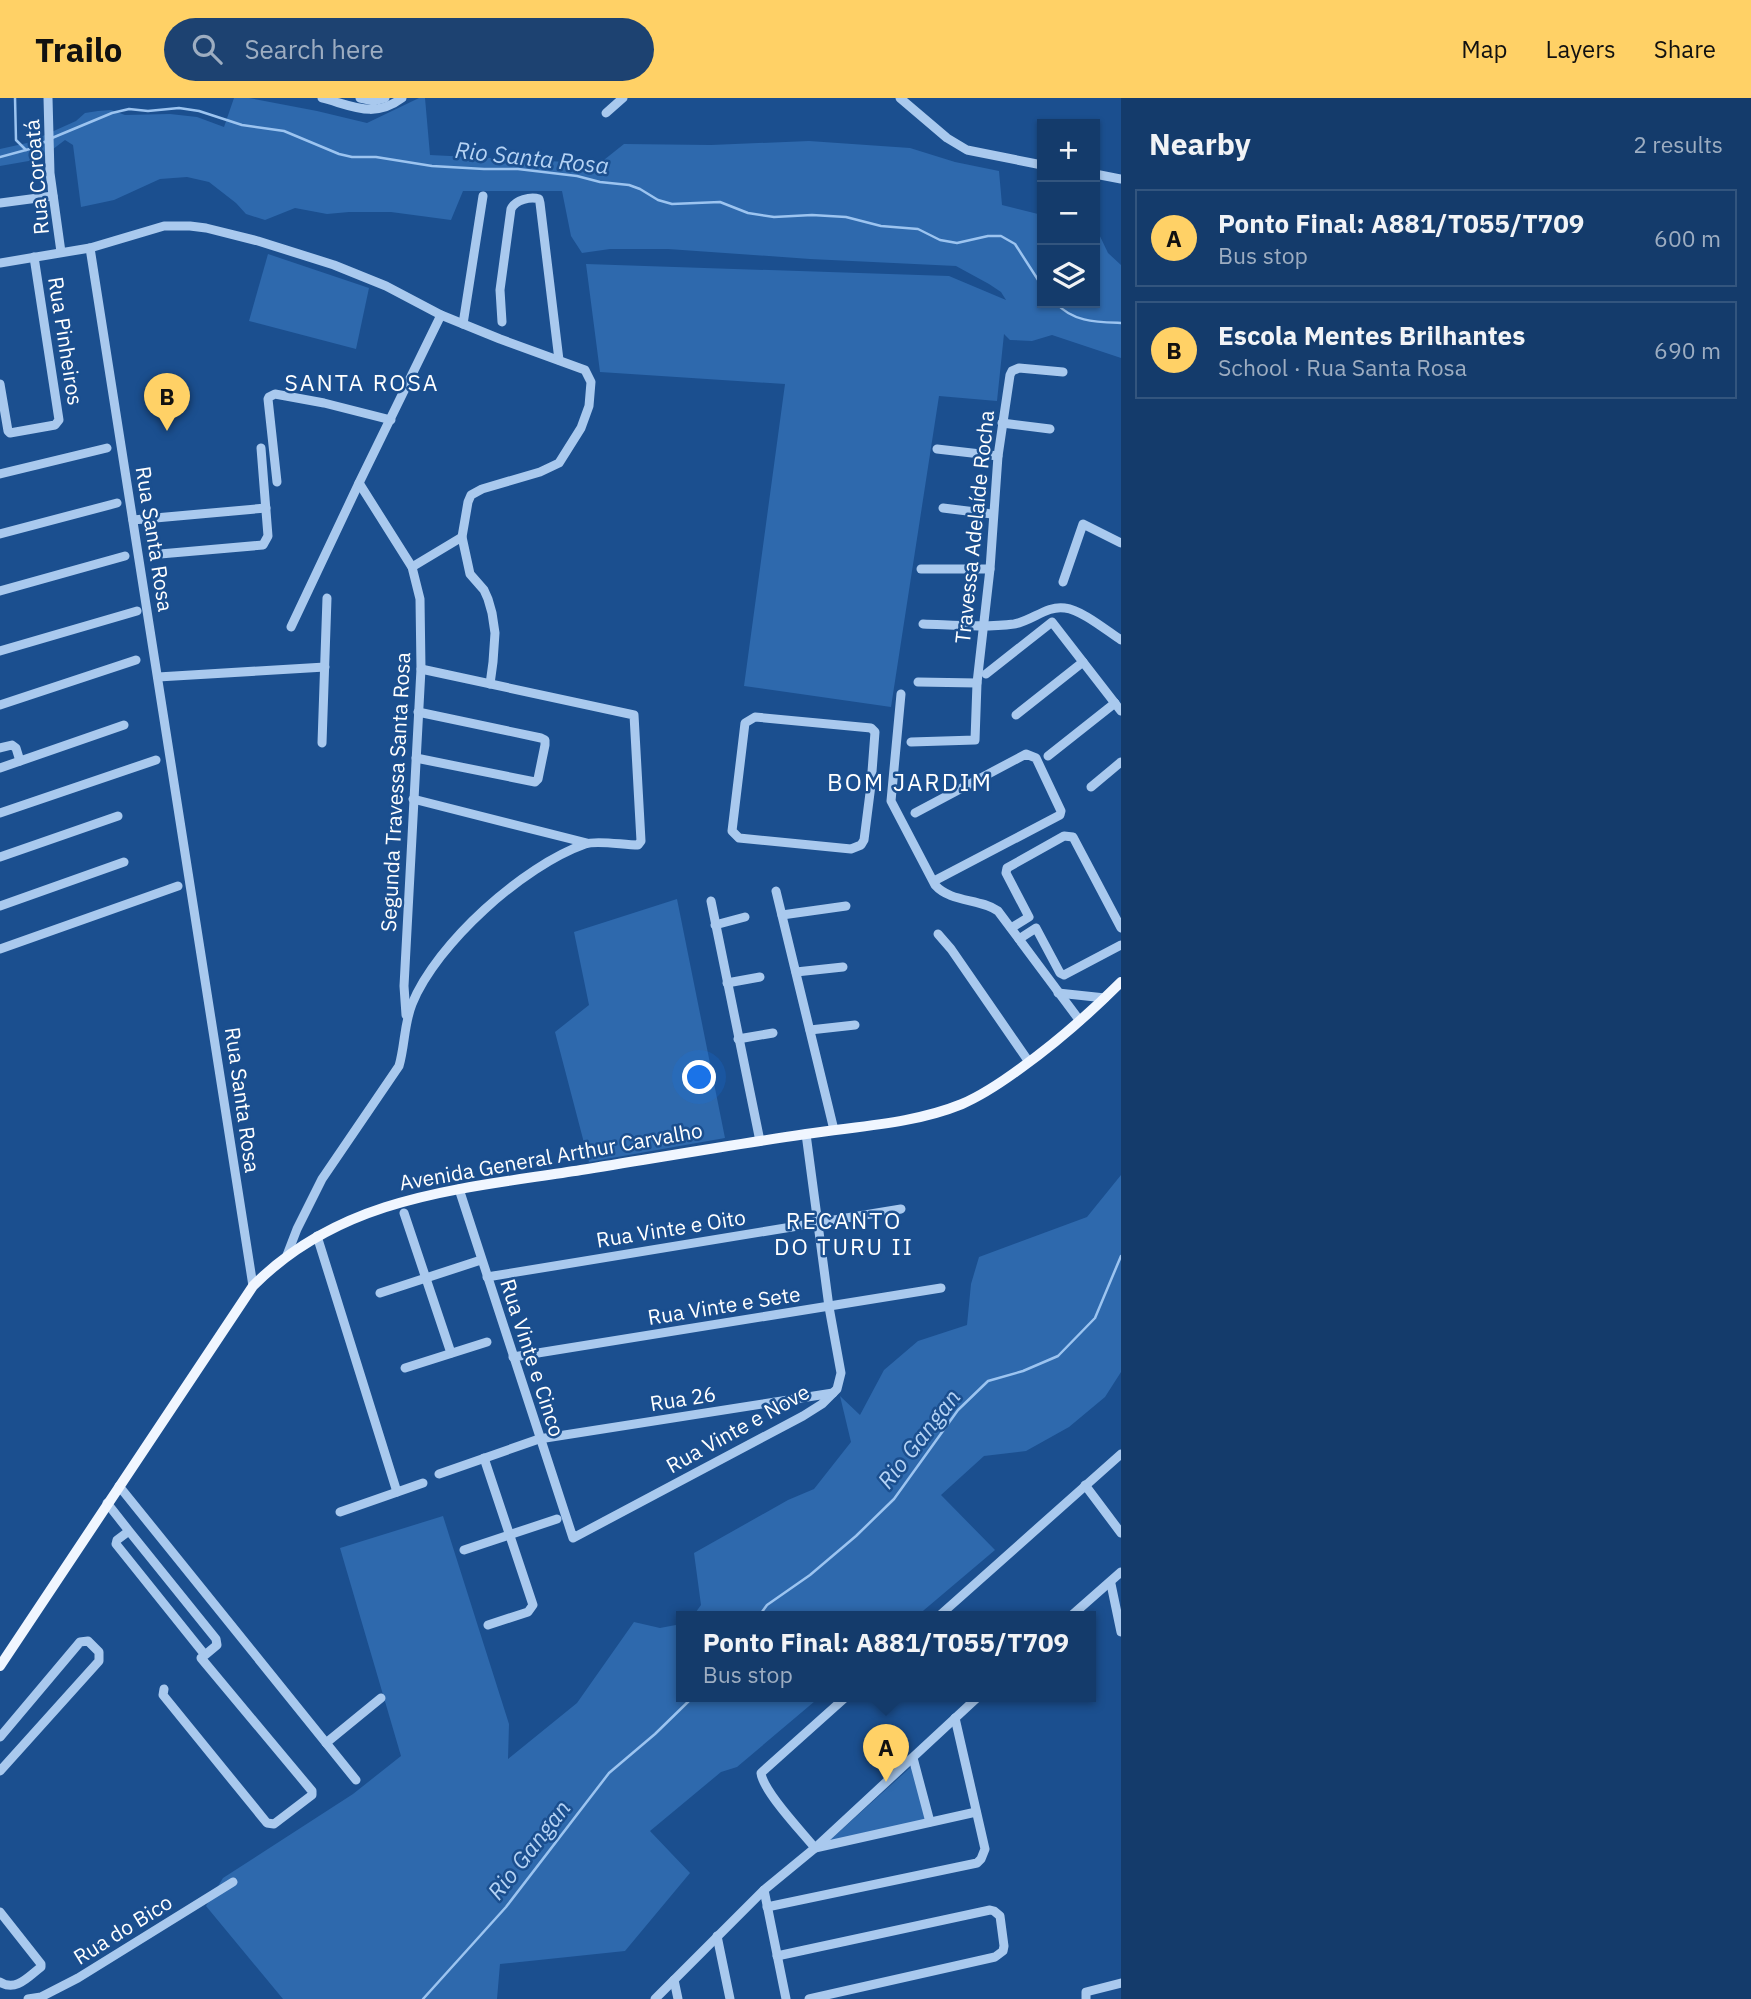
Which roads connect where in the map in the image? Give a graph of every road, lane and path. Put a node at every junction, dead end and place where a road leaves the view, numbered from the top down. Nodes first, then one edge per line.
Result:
1 (48, 98) edge
2 (322, 98) edge
3 (385, 98) edge
4 (402, 98) edge
5 (623, 98) edge
6 (900, 98) edge
7 (367, 99) edge
8 (606, 113) dead end
9 (1037, 164) edge
10 (1100, 175) edge
11 (1121, 179) edge
12 (53, 196) junction
13 (483, 196) dead end
14 (0, 203) edge
15 (90, 248) junction
16 (61, 253) junction
17 (34, 257) junction
18 (0, 263) edge
19 (441, 315) junction
20 (502, 322) dead end
21 (463, 324) junction
22 (559, 360) junction
23 (1063, 372) dead end
24 (0, 384) edge
25 (3, 416) edge
26 (391, 420) junction
27 (1002, 423) junction
28 (1050, 429) dead end
29 (107, 448) dead end
30 (261, 448) dead end
31 (937, 449) dead end
32 (998, 456) junction
33 (0, 474) edge
34 (277, 482) dead end
35 (359, 483) junction
36 (117, 503) dead end
37 (266, 508) junction
38 (943, 508) dead end
39 (992, 514) junction
40 (133, 520) junction
41 (0, 534) edge
42 (462, 537) junction
43 (1121, 543) edge
44 (160, 554) dead end
45 (125, 556) dead end
46 (412, 567) junction
47 (921, 569) dead end
48 (990, 569) junction
49 (1063, 582) dead end
50 (0, 591) edge
51 (327, 598) dead end
52 (137, 611) dead end
53 (923, 624) dead end
54 (291, 627) dead end
55 (983, 627) junction
56 (1121, 640) edge
57 (0, 651) edge
58 (136, 660) dead end
59 (1083, 662) junction
60 (325, 667) junction
61 (421, 669) junction
62 (986, 674) dead end
63 (158, 677) junction
64 (918, 682) dead end
65 (977, 682) junction
66 (490, 684) junction
67 (901, 694) dead end
68 (0, 705) edge
69 (1118, 707) edge
70 (418, 712) junction
71 (1016, 715) dead end
72 (124, 725) dead end
73 (911, 742) dead end
74 (323, 743) dead end
75 (0, 748) edge
76 (1048, 756) dead end
77 (416, 758) junction
78 (156, 760) dead end
79 (20, 761) junction
80 (1121, 762) edge
81 (0, 768) edge
82 (871, 785) junction
83 (1091, 787) dead end
84 (891, 788) junction
85 (413, 799) junction
86 (0, 813) edge
87 (915, 813) dead end
88 (118, 816) dead end
89 (587, 843) junction
90 (0, 857) edge
91 (124, 862) dead end
92 (933, 881) junction
93 (178, 886) dead end
94 (776, 891) dead end
95 (711, 901) dead end
96 (0, 906) edge
97 (846, 906) dead end
98 (782, 915) junction
99 (745, 917) dead end
100 (1029, 917) junction
101 (715, 925) junction
102 (1011, 928) junction
103 (1036, 928) junction
104 (1121, 928) edge
105 (938, 934) dead end
106 (1018, 939) junction
107 (1121, 945) edge
108 (0, 949) edge
109 (843, 967) dead end
110 (796, 972) junction
111 (760, 977) dead end
112 (1121, 982) edge
113 (727, 983) junction
114 (1058, 993) junction
115 (1105, 998) junction
116 (406, 1020) junction
117 (1080, 1021) junction
118 (855, 1025) dead end
119 (810, 1030) junction
120 (774, 1033) dead end
121 (738, 1039) junction
122 (1029, 1062) junction
123 (834, 1130) junction
124 (806, 1134) junction
125 (760, 1141) junction
126 (459, 1189) junction
127 (901, 1209) dead end
128 (404, 1213) dead end
129 (817, 1222) junction
130 (317, 1236) junction
131 (287, 1255) junction
132 (481, 1260) junction
133 (426, 1278) junction
134 (487, 1278) junction
135 (253, 1286) junction
136 (941, 1288) dead end
137 (380, 1293) dead end
138 (830, 1307) junction
139 (486, 1342) dead end
140 (451, 1353) junction
141 (513, 1357) junction
142 (405, 1368) dead end
143 (833, 1393) junction
144 (539, 1439) junction
145 (1121, 1454) edge
146 (484, 1458) junction
147 (439, 1474) dead end
148 (423, 1483) dead end
149 (1085, 1485) junction
150 (119, 1486) junction
151 (397, 1492) junction
152 (107, 1503) junction
153 (340, 1512) dead end
154 (556, 1519) dead end
155 (129, 1531) junction
156 (1121, 1533) edge
157 (510, 1535) junction
158 (573, 1538) joint
159 (464, 1550) dead end
160 (1121, 1572) edge
161 (1121, 1582) edge
162 (1108, 1585) junction
163 (945, 1611) edge
164 (1077, 1611) edge
165 (488, 1625) dead end
166 (1121, 1632) edge
167 (201, 1658) dead end
168 (0, 1666) edge
169 (164, 1689) dead end
170 (381, 1698) dead end
171 (840, 1702) edge
172 (972, 1702) edge
173 (955, 1718) junction
174 (0, 1737) edge
175 (326, 1743) junction
176 (913, 1758) junction
177 (0, 1771) edge
178 (356, 1780) dead end
179 (976, 1812) junction
180 (930, 1822) junction
181 (815, 1847) junction
182 (233, 1882) dead end
183 (764, 1890) junction
184 (767, 1908) junction
185 (0, 1912) edge
186 (717, 1936) junction
187 (777, 1956) junction
188 (674, 1980) junction
189 (0, 1982) edge
190 (1121, 1983) edge
191 (1086, 1995) edge
192 (41, 1998) edge
193 (27, 1999) edge
194 (655, 1999) edge
195 (678, 1999) edge
196 (730, 1999) edge
197 (786, 1999) edge
198 (809, 1999) edge

1 - 12 street, Rua Coroatá
2 - 4 street
3 - 7 street
5 - 8 street
6 - 9 street
10 - 11 street
12 - 14 street
12 - 16 street, Rua Coroatá
13 - 21 street
15 - 16 street
15 - 19 street
15 - 40 street, Rua Santa Rosa
16 - 17 street
17 - 18 street
17 - 25 street, Rua Pinheiros
19 - 21 street
19 - 26 street
20 - 22 street
21 - 22 street
22 - 42 street
23 - 27 street, Travessa Adelaíde Rocha
24 - 25 street
26 - 34 street
26 - 35 street
27 - 28 street
27 - 32 street, Travessa Adelaíde Rocha
29 - 33 street
30 - 37 street
31 - 32 street
32 - 39 street, Travessa Adelaíde Rocha
35 - 46 street, Segunda Travessa Santa Rosa
35 - 54 street
36 - 41 street
37 - 40 street
37 - 44 street
38 - 39 street
39 - 48 street, Travessa Adelaíde Rocha
40 - 63 street, Rua Santa Rosa
42 - 46 street
42 - 66 street
43 - 49 street
45 - 50 street
46 - 61 street, Segunda Travessa Santa Rosa
47 - 48 street
48 - 55 street, Travessa Adelaíde Rocha
51 - 60 street
52 - 57 street
53 - 55 street
55 - 56 street
55 - 65 street, Travessa Adelaíde Rocha
58 - 68 street
59 - 62 street
59 - 69 street
59 - 71 street
60 - 63 street
60 - 74 street
61 - 66 street
61 - 70 street, Segunda Travessa Santa Rosa
63 - 135 street, Rua Santa Rosa
64 - 65 street
65 - 73 street, Travessa Adelaíde Rocha
66 - 89 street
67 - 84 street
69 - 76 street
70 - 77 street, Segunda Travessa Santa Rosa
70 - 77 street
72 - 79 street
75 - 79 street
77 - 85 street, Segunda Travessa Santa Rosa
78 - 86 street
79 - 81 street
80 - 83 street
82 - 82 street
82 - 84 street
84 - 92 street
85 - 89 street
85 - 116 street, Segunda Travessa Santa Rosa
87 - 92 street
88 - 90 street
89 - 116 street
91 - 96 street
92 - 102 street
93 - 108 street
94 - 98 street
95 - 101 street
97 - 98 street
98 - 110 street
99 - 101 street
100 - 102 street
100 - 103 street
100 - 104 street
101 - 113 street
102 - 106 street
103 - 106 street
103 - 107 street
105 - 122 street
106 - 114 street
109 - 110 street
110 - 119 street
111 - 113 street
112 - 115 main road, Avenida General Arthur Carvalho
113 - 121 street
114 - 115 street
114 - 117 street
115 - 117 main road, Avenida General Arthur Carvalho
116 - 131 street
117 - 122 main road, Avenida General Arthur Carvalho
118 - 119 street
119 - 123 street
120 - 121 street
121 - 125 street
122 - 123 main road, Avenida General Arthur Carvalho
123 - 124 main road, Avenida General Arthur Carvalho
124 - 125 main road, Avenida General Arthur Carvalho
124 - 129 street, Rua Vinte e Nove
125 - 126 main road, Avenida General Arthur Carvalho
126 - 130 main road, Avenida General Arthur Carvalho
126 - 132 street, Rua Vinte e Cinco
127 - 129 street, Rua Vinte e Oito
128 - 133 street
129 - 134 street, Rua Vinte e Oito
129 - 138 street, Rua Vinte e Nove
130 - 131 main road, Avenida General Arthur Carvalho
130 - 151 street
131 - 135 main road, Avenida General Arthur Carvalho
132 - 133 street
132 - 134 street, Rua Vinte e Cinco
133 - 137 street
133 - 140 street
134 - 141 street, Rua Vinte e Cinco
135 - 150 main road, Avenida General Arthur Carvalho
136 - 138 street, Rua Vinte e Sete
138 - 141 street, Rua Vinte e Sete
138 - 143 street, Rua Vinte e Nove
139 - 140 street
140 - 142 street
141 - 144 street, Rua Vinte e Cinco
143 - 144 street, Rua 26
143 - 158 street, Rua Vinte e Nove
144 - 146 street, Rua 26
144 - 158 street, Rua Vinte e Cinco
145 - 149 street
146 - 147 street, Rua 26
146 - 157 street
148 - 151 street
149 - 156 street
149 - 163 street
150 - 152 main road, Avenida General Arthur Carvalho
150 - 175 street
151 - 153 street
152 - 155 street
152 - 168 main road, Avenida General Arthur Carvalho
154 - 157 street
155 - 155 street
157 - 159 street
157 - 165 street
160 - 162 street
161 - 162 street
162 - 164 street
162 - 166 street
167 - 169 street
170 - 175 street
171 - 181 street
172 - 173 street
173 - 176 street
173 - 179 street
174 - 177 street
175 - 178 street
176 - 180 street
176 - 181 street
179 - 180 street
179 - 184 street
180 - 181 street
181 - 183 street
182 - 192 street, Rua do Bico
183 - 184 street
183 - 186 street
184 - 187 street
185 - 189 street
186 - 188 street
186 - 196 street
187 - 197 street
187 - 198 street
188 - 194 street
188 - 195 street
190 - 191 street
192 - 193 street, Rua do Bico

